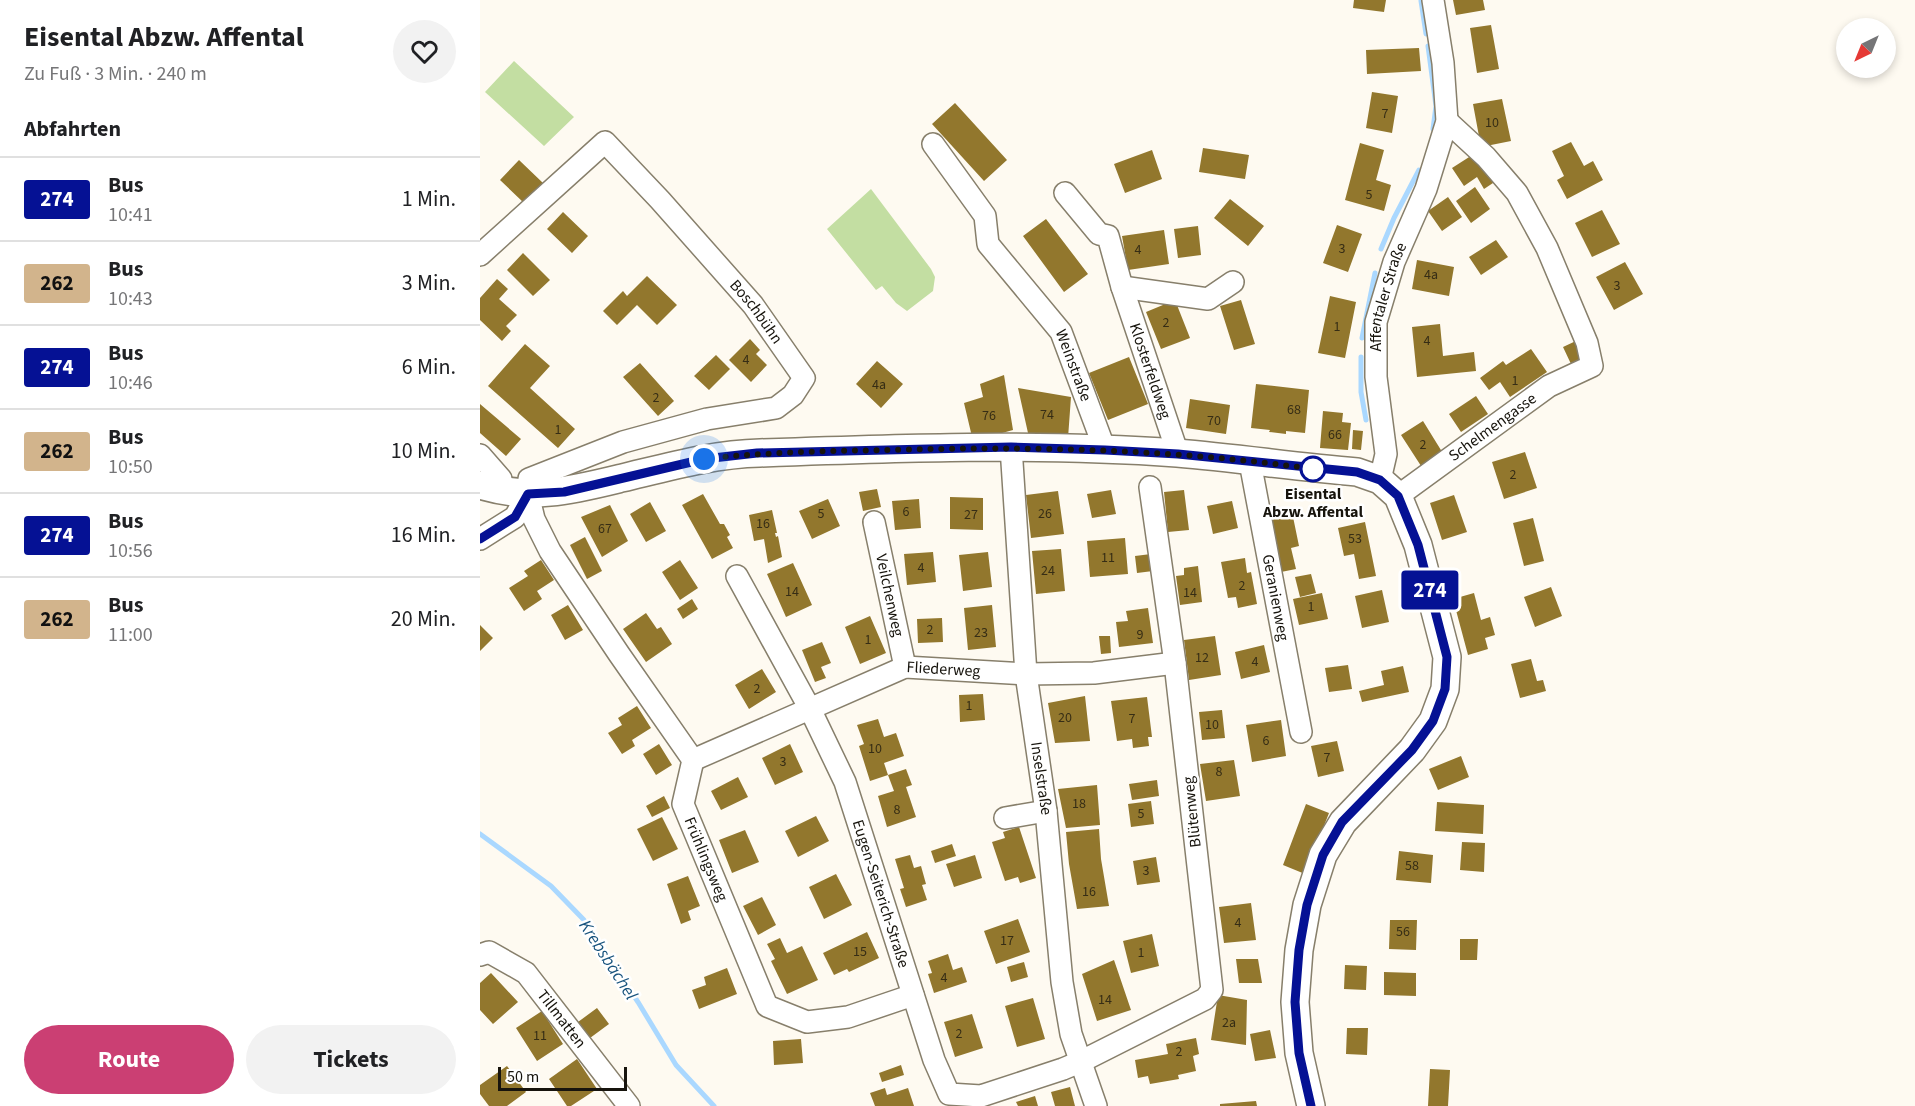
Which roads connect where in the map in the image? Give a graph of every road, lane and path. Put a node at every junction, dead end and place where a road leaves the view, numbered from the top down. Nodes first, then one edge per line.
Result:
1 (1433, 0) edge
2 (1447, 121) junction
3 (933, 144) dead end
4 (1065, 193) dead end
5 (480, 255) edge
6 (1233, 282) dead end
7 (1122, 287) junction
8 (1011, 447) junction
9 (1105, 450) junction
10 (1178, 454) junction
11 (480, 455) edge
12 (1250, 462) junction
13 (1150, 487) dead end
14 (1389, 488) junction
15 (503, 490) edge
16 (874, 522) dead end
17 (480, 539) edge
18 (737, 576) dead end
19 (1175, 663) junction
20 (905, 667) junction
21 (1026, 674) junction
22 (810, 709) junction
23 (1301, 732) dead end
24 (693, 760) junction
25 (1046, 811) junction
26 (1005, 818) dead end
27 (480, 955) edge
28 (913, 995) junction
29 (1082, 1061) junction
30 (629, 1106) edge
31 (1096, 1106) edge
32 (1311, 1106) edge

1 - 2 street, Affentaler Straße
2 - 14 street, Affentaler Straße
2 - 14 street, Schelmengasse
3 - 9 street, Weinstraße
4 - 7 street, Klosterfeldweg
5 - 15 street, Boschbühn
6 - 7 street
7 - 10 street, Klosterfeldweg
8 - 9 main road
8 - 15 main road
8 - 21 street, Inselstraße
9 - 10 main road
10 - 12 main road
11 - 15 street
12 - 14 main road
12 - 23 street, Geranienweg
13 - 19 street, Blütenweg
14 - 32 main road
15 - 17 street
15 - 24 street
16 - 20 street, Veilchenweg
18 - 22 street, Eugen-Seiterich-Straße
19 - 21 street, Fliederweg
19 - 29 street, Blütenweg
20 - 21 street, Fliederweg
20 - 22 street, Fliederweg
21 - 25 street, Inselstraße
22 - 24 street, Fliederweg
22 - 28 street, Eugen-Seiterich-Straße
24 - 28 street, Frühlingsweg
25 - 26 street
25 - 29 street, Inselstraße
27 - 30 street, Tillmatten
28 - 29 street, Eugen-Seiterich-Straße
29 - 31 street, Inselstraße

